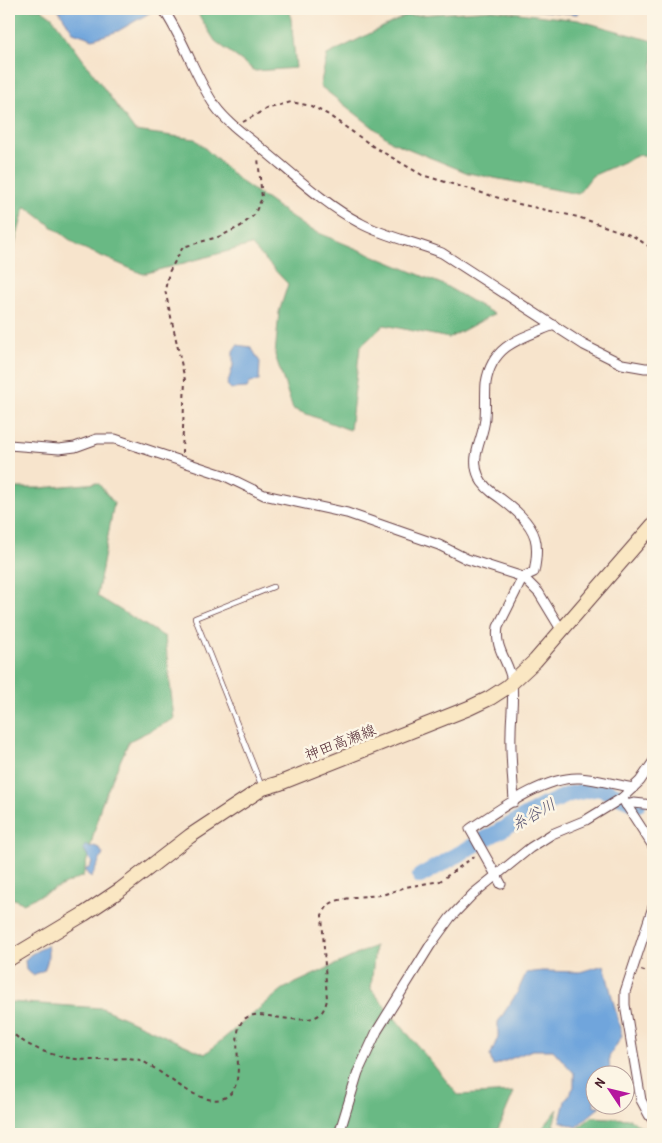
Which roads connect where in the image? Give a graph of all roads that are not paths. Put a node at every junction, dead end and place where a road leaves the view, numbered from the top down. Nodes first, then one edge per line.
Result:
1 (163, 9) edge
2 (554, 325) junction
3 (653, 368) edge
4 (9, 445) edge
5 (653, 525) edge
6 (523, 577) junction
7 (273, 586) dead end
8 (562, 631) junction
9 (512, 682) junction
10 (653, 762) edge
11 (263, 788) junction
12 (633, 788) junction
13 (514, 802) junction
14 (624, 802) junction
15 (653, 805) edge
16 (653, 846) edge
17 (496, 874) junction
18 (501, 884) dead end
19 (653, 907) edge
20 (9, 959) edge
21 (653, 1120) edge
22 (338, 1134) edge

1 - 2 street
2 - 3 street
2 - 6 street
4 - 6 street
5 - 8 main road, 神田高瀬線
6 - 8 street
6 - 9 street
7 - 11 lane
8 - 9 main road, 神田高瀬線
9 - 11 main road, 神田高瀬線
9 - 13 street
10 - 12 street
11 - 20 main road, 神田高瀬線
12 - 13 street
12 - 14 street
13 - 17 street
14 - 15 street
14 - 16 street
14 - 17 street
17 - 18 street
17 - 22 street
19 - 21 street

